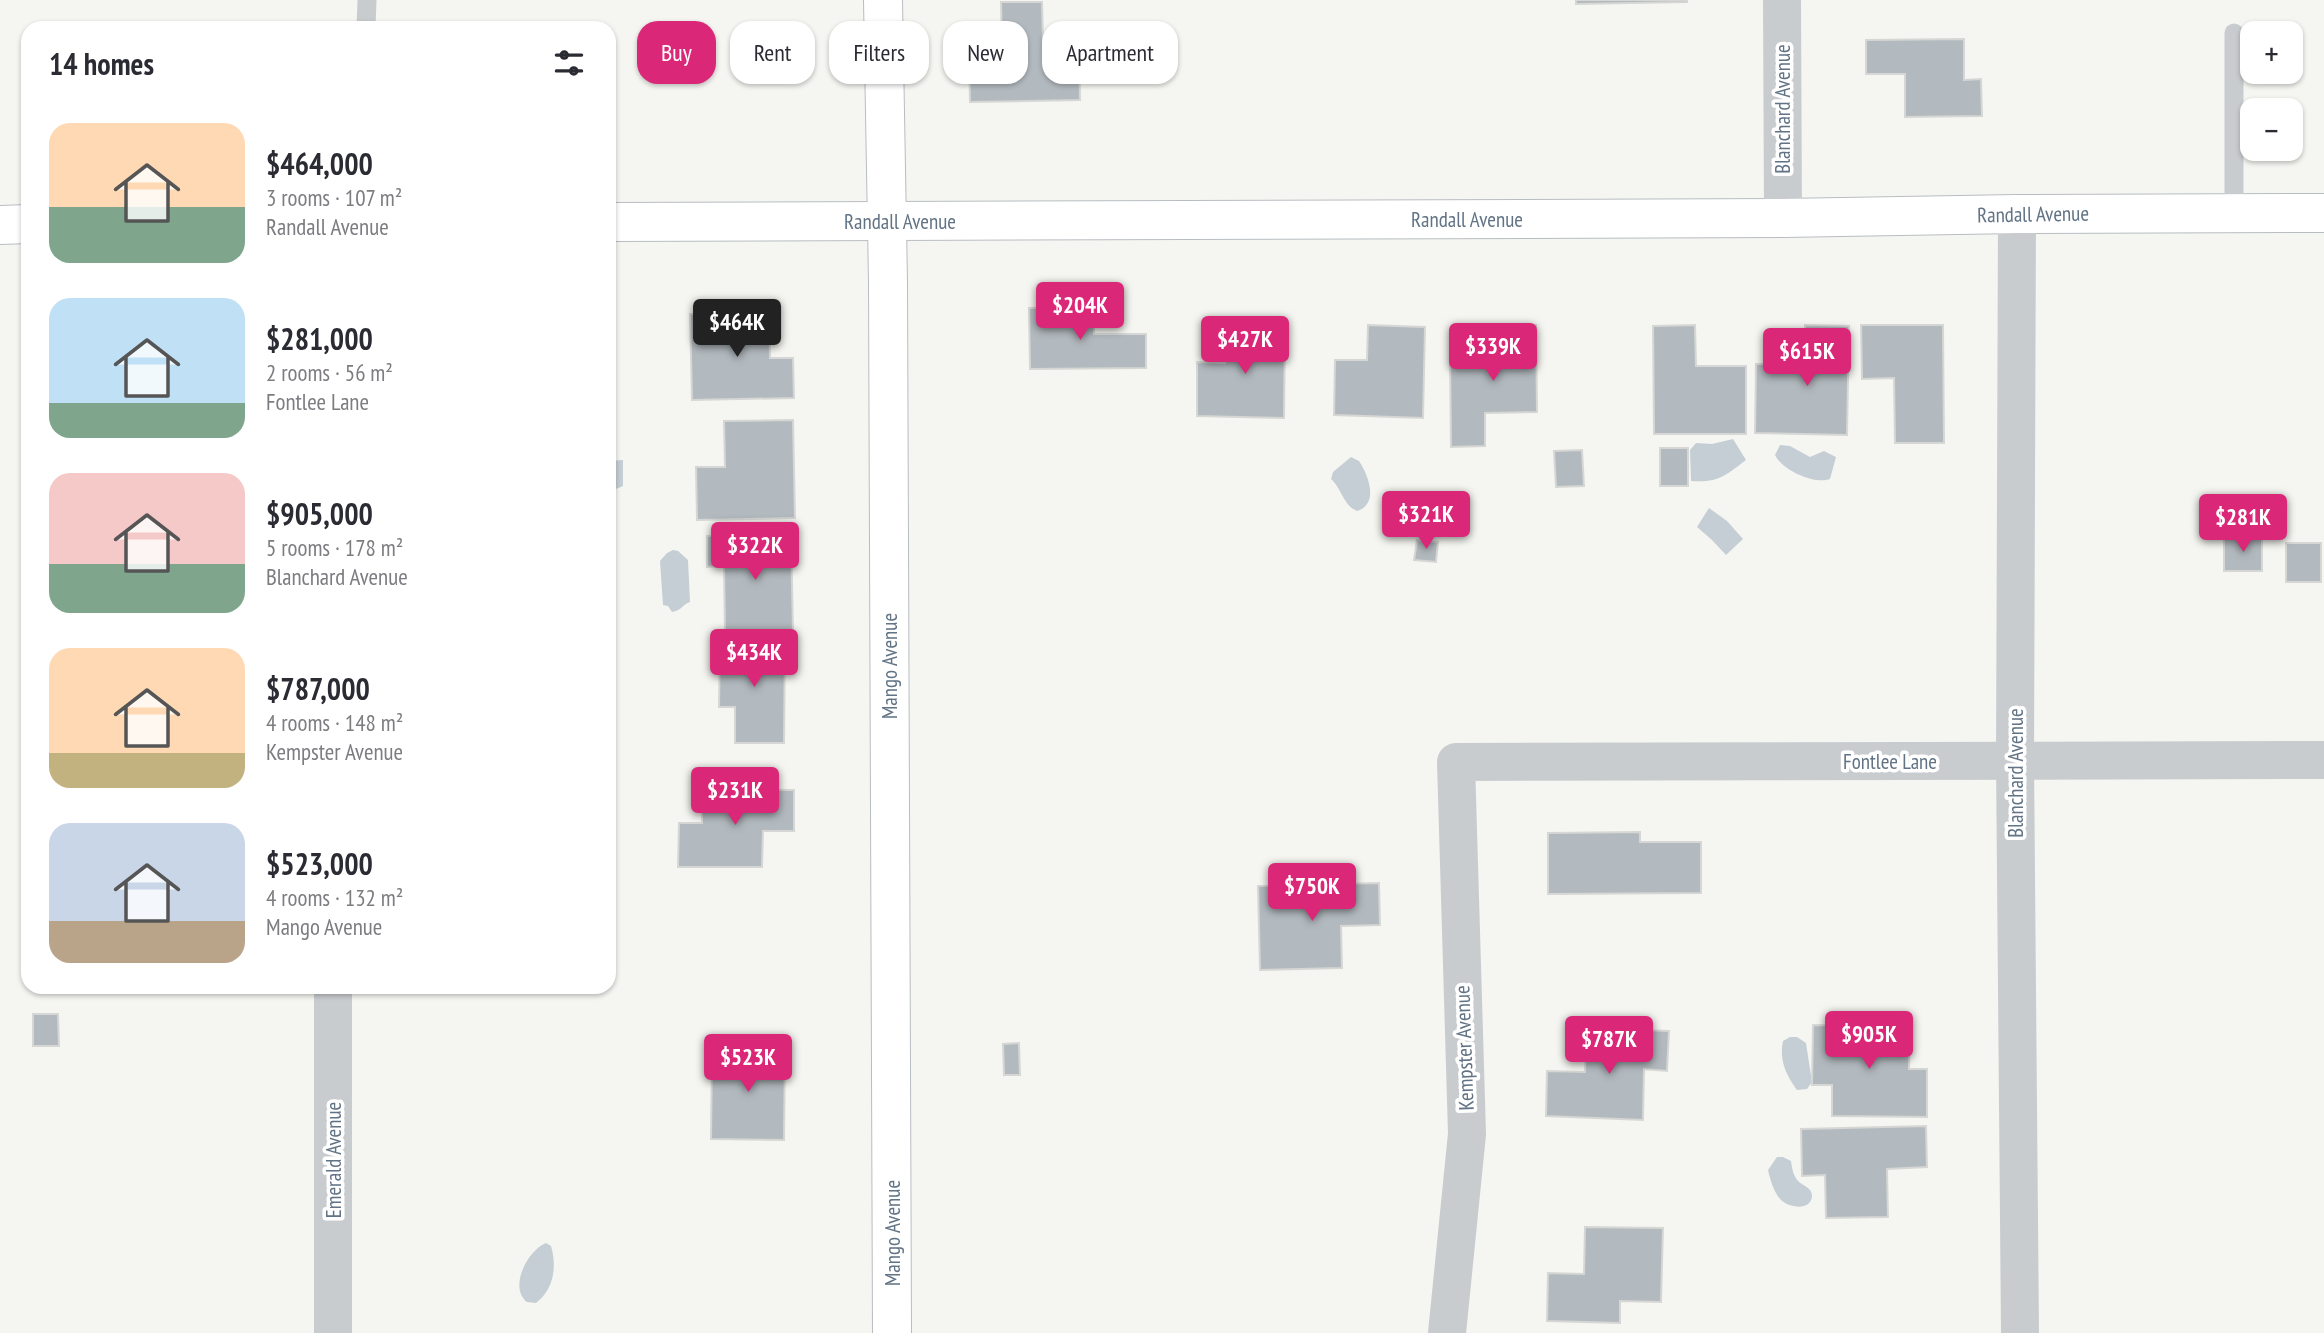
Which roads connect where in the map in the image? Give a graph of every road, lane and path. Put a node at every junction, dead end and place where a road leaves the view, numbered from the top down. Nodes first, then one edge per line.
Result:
1 (367, 0) edge
2 (883, 0) edge
3 (1783, 0) edge
4 (366, 21) edge
5 (2234, 33) dead end
6 (2234, 213) junction
7 (2324, 213) edge
8 (2017, 214) junction
9 (1783, 218) junction
10 (887, 221) junction
11 (616, 222) edge
12 (0, 225) edge
13 (21, 225) edge
14 (2324, 760) edge
15 (2015, 761) junction
16 (1456, 762) joint
17 (333, 994) edge
18 (333, 1333) edge
19 (892, 1333) edge
20 (1447, 1333) edge
21 (2020, 1333) edge

1 - 4 lane
2 - 10 street, Mango Avenue
3 - 9 street, Blanchard Avenue
5 - 6 lane
6 - 7 street, Randall Avenue
6 - 8 street, Randall Avenue
8 - 9 street, Randall Avenue
8 - 15 street, Blanchard Avenue
9 - 10 street, Randall Avenue
10 - 11 street, Randall Avenue
10 - 19 street, Mango Avenue
12 - 13 street
14 - 15 street, Fontlee Lane
15 - 16 street, Fontlee Lane
15 - 21 street, Blanchard Avenue
16 - 20 street, Kempster Avenue
17 - 18 street, Emerald Avenue

